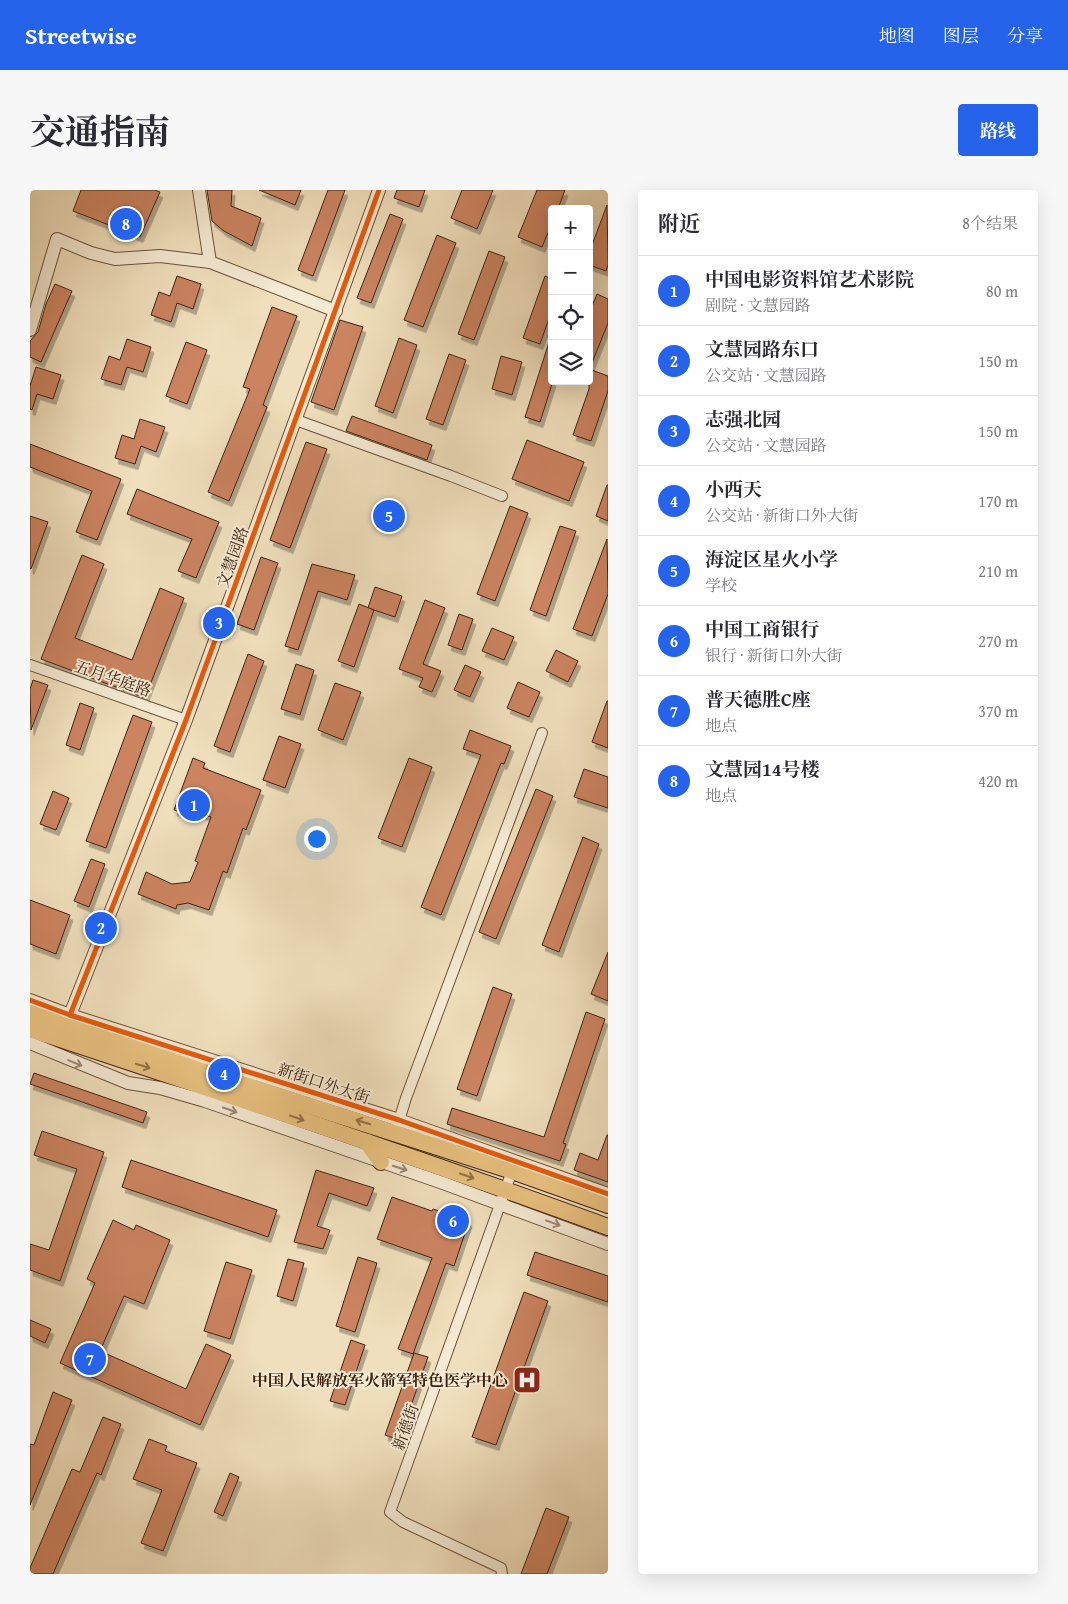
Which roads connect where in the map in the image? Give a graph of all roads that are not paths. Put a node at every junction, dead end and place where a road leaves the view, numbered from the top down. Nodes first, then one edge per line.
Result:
1 (200, 190) edge
2 (379, 190) edge
3 (210, 262) junction
4 (336, 311) junction
5 (30, 330) edge
6 (296, 420) junction
7 (502, 496) dead end
8 (30, 665) edge
9 (186, 720) junction
10 (542, 733) dead end
11 (30, 1000) edge
12 (30, 1013) edge
13 (70, 1015) junction
14 (30, 1029) edge
15 (30, 1043) edge
16 (397, 1126) junction
17 (368, 1142) junction
18 (382, 1162) junction
19 (512, 1171) junction
20 (608, 1194) edge
21 (503, 1197) junction
22 (608, 1205) edge
23 (608, 1227) edge
24 (608, 1244) edge
25 (502, 1574) edge

1 - 3 street
2 - 4 street, 文慧园路
3 - 4 street
3 - 5 street
4 - 6 street, 文慧园路
6 - 7 street
6 - 9 street, 文慧园路
8 - 9 street, 五月华庭路
9 - 13 street, 文慧园路
10 - 16 street
11 - 13 street, 新街口外大街
16 -> 12 main road, 新街口外大街
13 - 16 street, 新街口外大街
14 -> 17 main road
15 -> 18 street
16 - 19 main road, 新街口外大街
16 - 20 street, 新街口外大街
17 - 18 main road
17 -> 21 main road
18 -> 21 street
19 - 21 street, 新德街
19 - 22 main road, 新街口外大街
21 - 23 main road
21 -> 24 street
21 - 25 street, 新德街

